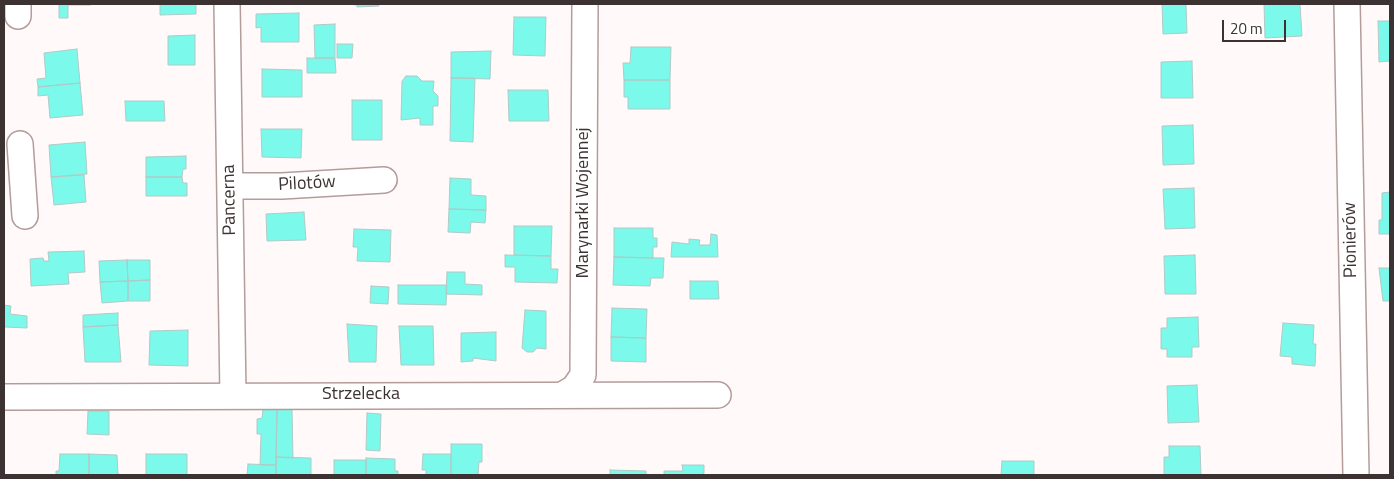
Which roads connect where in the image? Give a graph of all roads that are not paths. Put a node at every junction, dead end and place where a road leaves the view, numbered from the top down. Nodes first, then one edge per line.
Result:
1 (227, 4) edge
2 (585, 4) edge
3 (1347, 4) edge
4 (20, 144) dead end
5 (384, 180) dead end
6 (13, 182) edge
7 (230, 186) junction
8 (25, 216) dead end
9 (564, 394) junction
10 (718, 395) dead end
11 (234, 396) junction
12 (4, 397) edge
13 (1356, 475) edge

1 - 7 street, Pancerna
2 - 9 street, Marynarki Wojennej
3 - 13 street, Pionierów
4 - 6 street
5 - 7 street, Pilotów
6 - 8 street
7 - 11 street, Pancerna
9 - 10 street, Strzelecka
9 - 11 street, Strzelecka
11 - 12 street, Strzelecka

